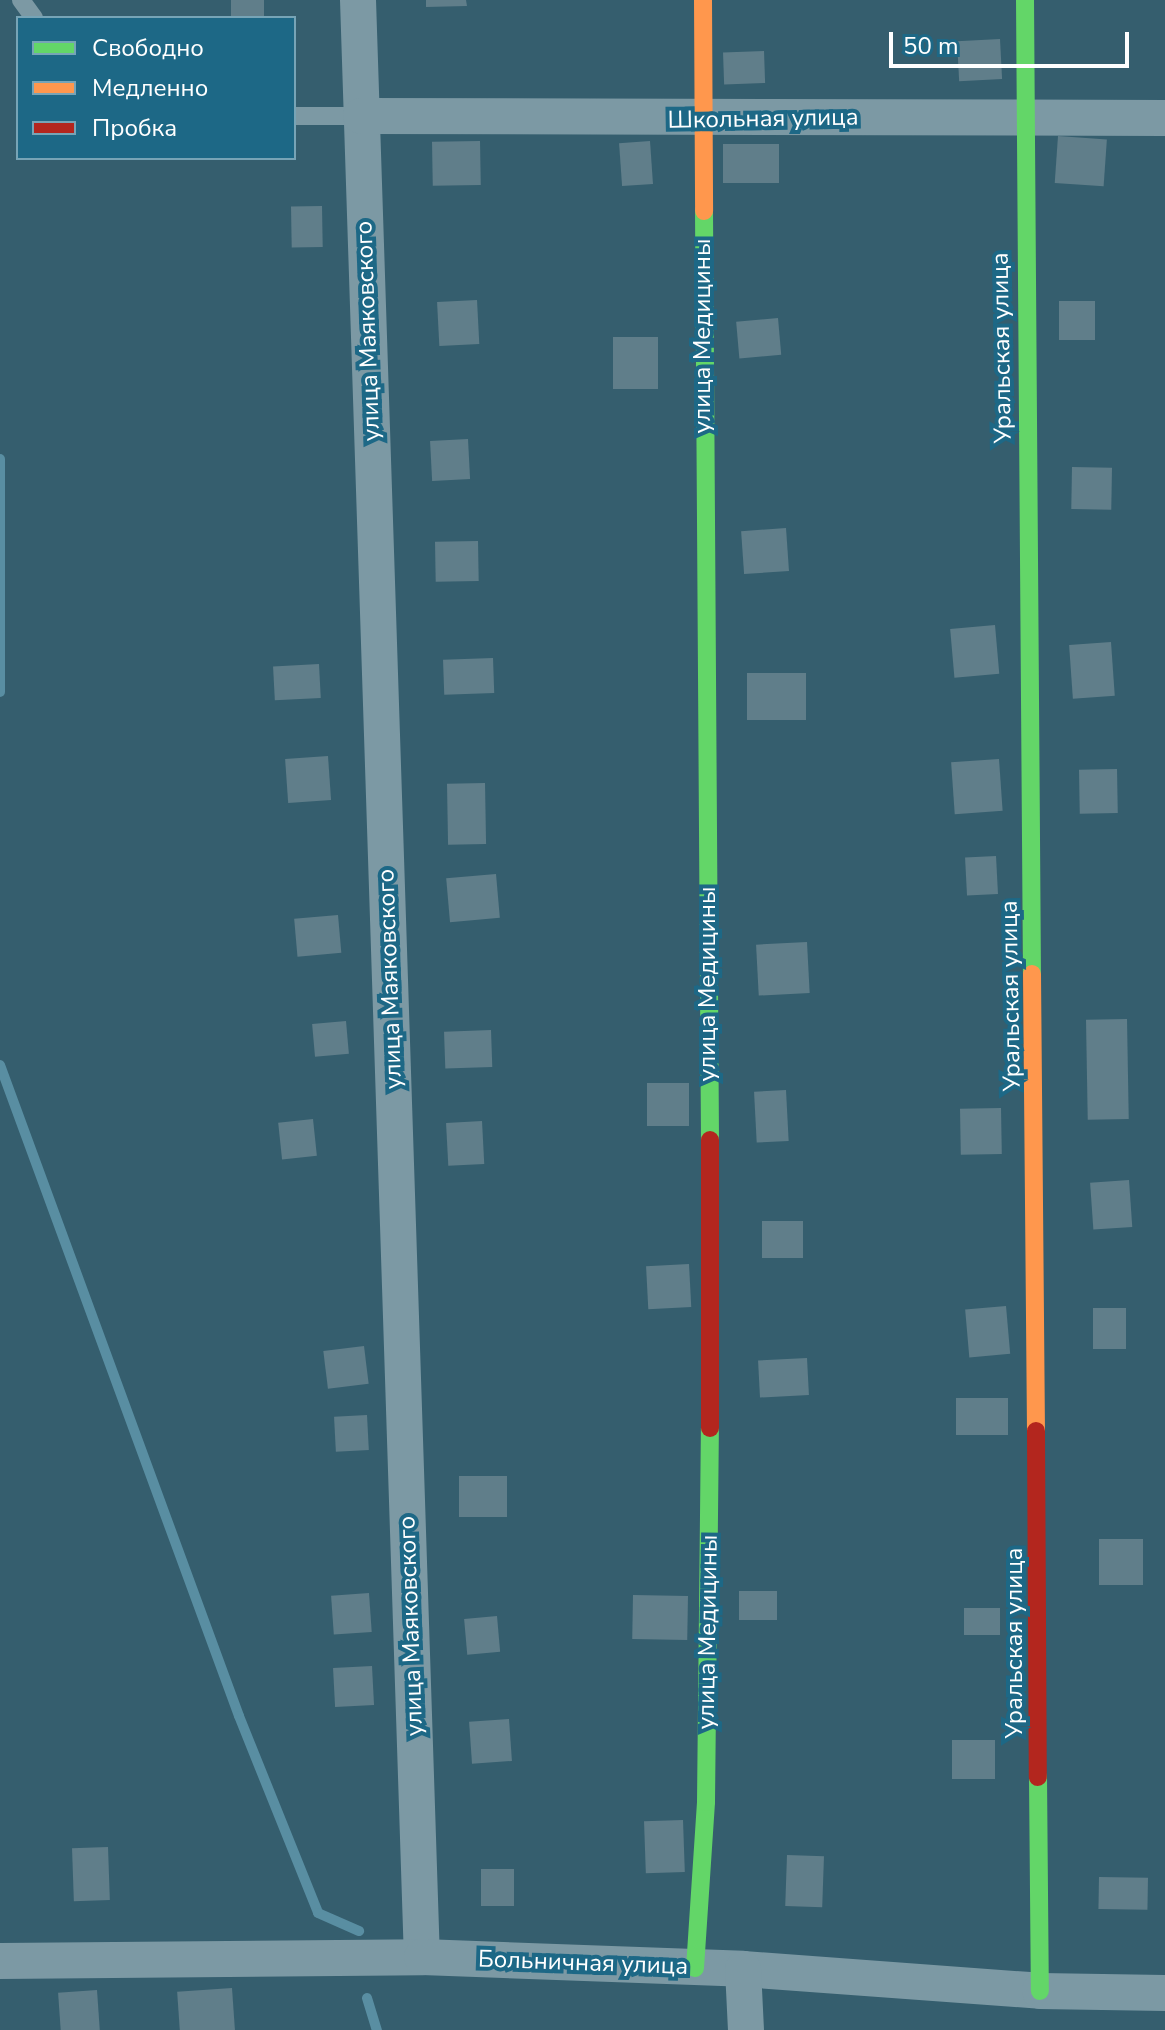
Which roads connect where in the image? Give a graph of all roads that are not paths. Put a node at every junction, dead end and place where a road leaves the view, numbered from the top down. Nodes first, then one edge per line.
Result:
1 (358, 0) edge
2 (703, 0) edge
3 (1025, 0) edge
4 (1022, 115) junction
5 (296, 116) edge
6 (361, 116) junction
7 (1165, 118) edge
8 (701, 121) junction
9 (422, 1957) junction
10 (0, 1961) edge
11 (695, 1968) junction
12 (743, 1969) junction
13 (1040, 1991) junction
14 (1165, 1993) edge
15 (746, 2030) edge

1 - 6 street, улица Маяковского
2 - 8 street, улица Медицины
3 - 4 street, Уральская улица
4 - 7 street, Школьная улица
4 - 8 street, Школьная улица
4 - 13 street, Уральская улица
5 - 6 lane
6 - 8 street, Школьная улица
6 - 9 street, улица Маяковского
8 - 11 street, улица Медицины
9 - 10 street, Больничная улица
9 - 11 street, Больничная улица
11 - 12 street, Больничная улица
12 - 13 street, Больничная улица
12 - 15 street
13 - 14 street, Больничная улица

